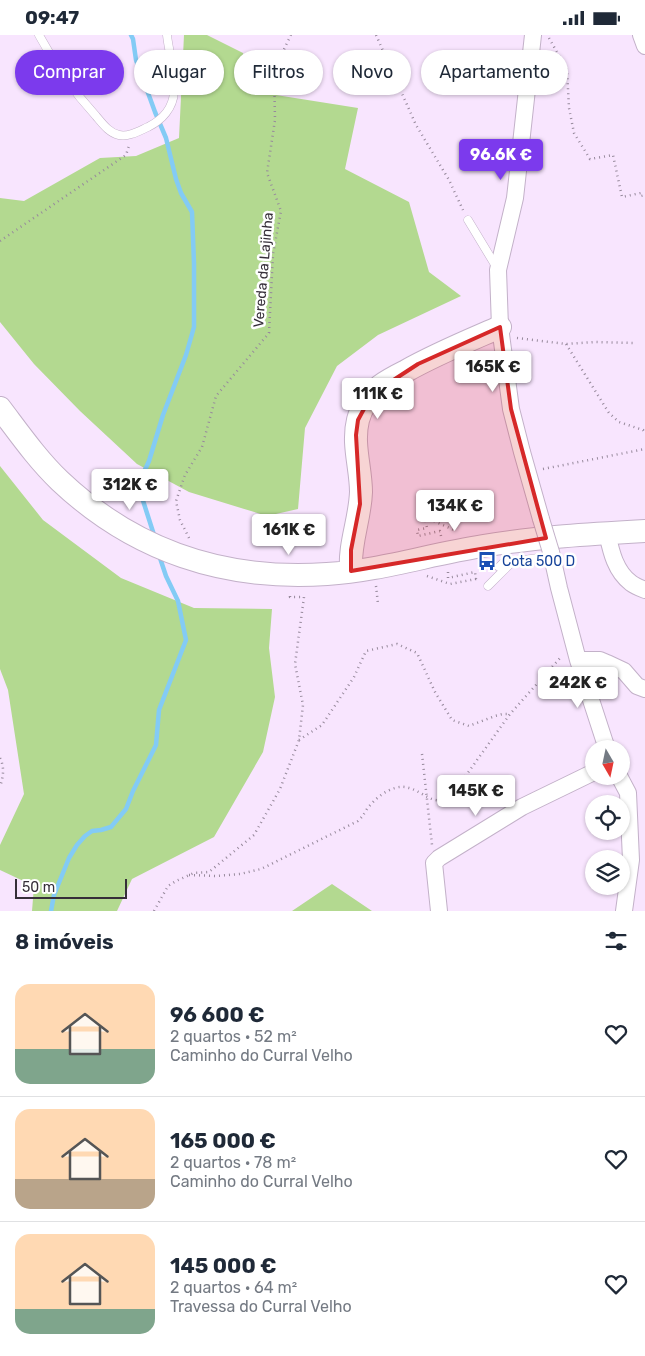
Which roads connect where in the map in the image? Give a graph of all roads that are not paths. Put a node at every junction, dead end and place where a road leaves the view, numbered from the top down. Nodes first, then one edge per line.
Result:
1 (39, 35) edge
2 (168, 35) edge
3 (533, 35) edge
4 (641, 35) edge
5 (645, 46) edge
6 (468, 220) road end
7 (498, 269) junction
8 (500, 327) junction
9 (4, 412) edge
10 (627, 532) edge
11 (551, 554) junction
12 (513, 561) junction
13 (499, 567) dead end
14 (351, 571) junction
15 (488, 585) dead end
16 (645, 590) edge
17 (578, 660) junction
18 (645, 689) edge
19 (604, 740) edge
20 (585, 776) edge
21 (624, 785) edge
22 (439, 911) edge
23 (624, 911) edge

1 - 2 lane
3 - 7 street
4 - 5 street
6 - 7 lane
7 - 8 street
8 - 11 street, bridge
8 - 14 main road
9 - 14 main road
10 - 14 main road
10 - 16 street
11 - 12 lane
11 - 17 street
12 - 13 lane
12 - 15 lane
17 - 18 street
17 - 19 street
20 - 22 street
21 - 23 street

